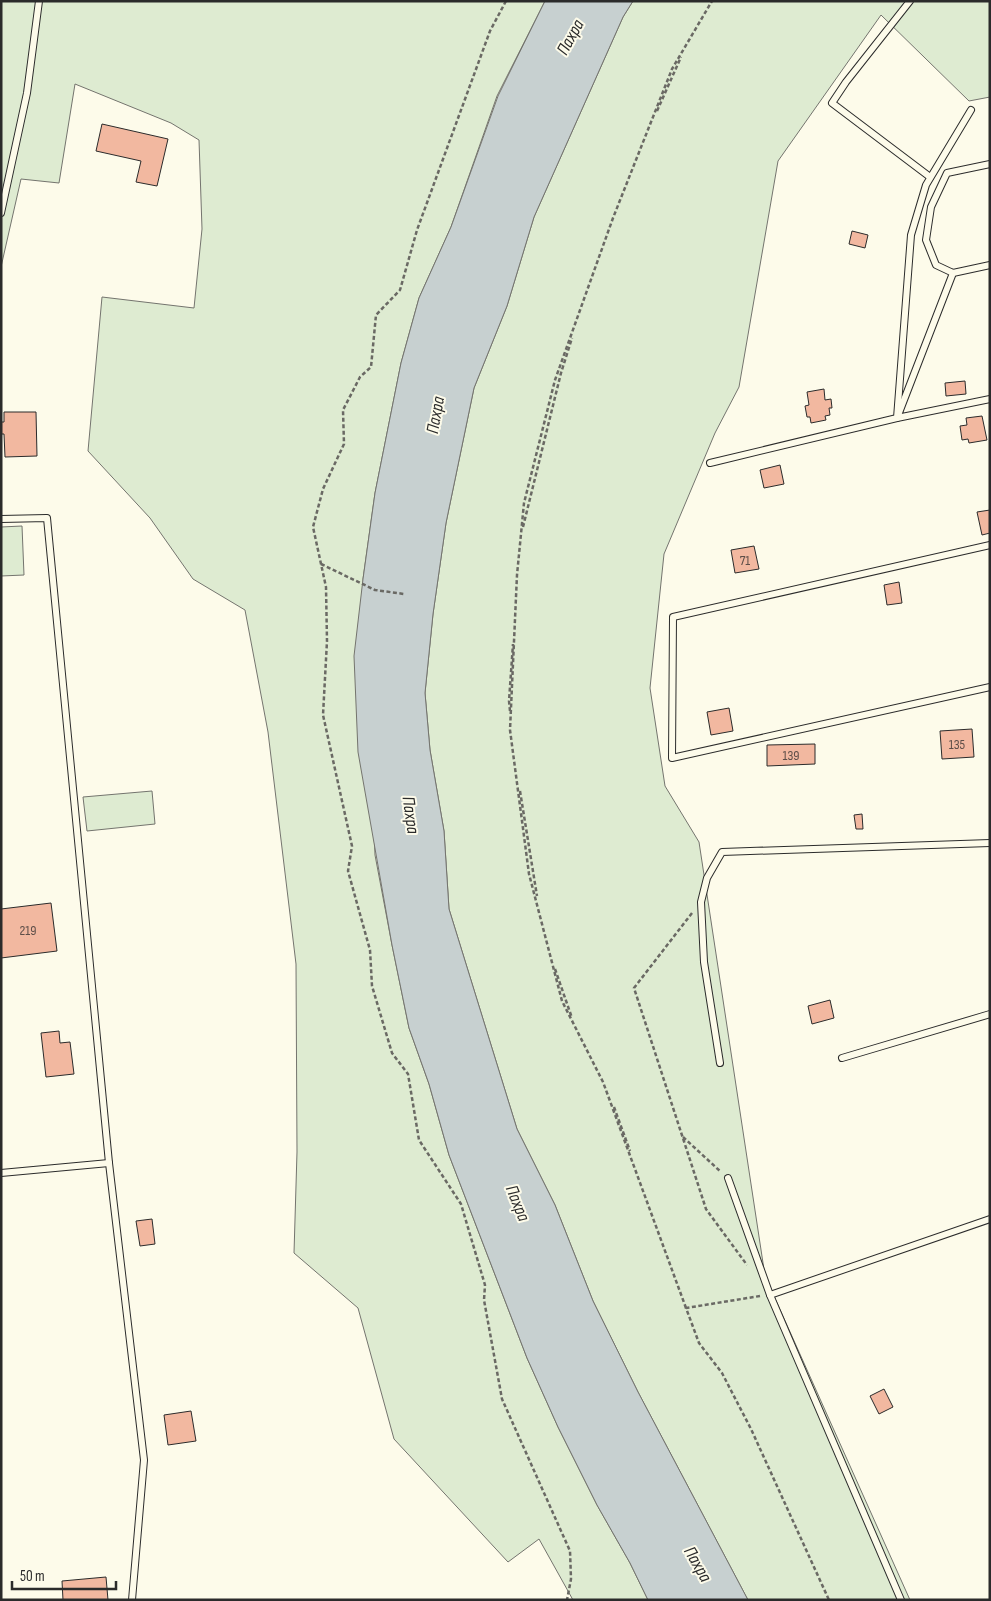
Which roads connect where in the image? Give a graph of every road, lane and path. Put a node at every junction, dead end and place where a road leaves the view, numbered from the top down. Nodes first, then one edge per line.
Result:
1 (40, 1) edge
2 (506, 1) edge
3 (910, 1) edge
4 (971, 110) dead end
5 (990, 164) edge
6 (930, 177) junction
7 (1, 213) edge
8 (990, 265) edge
9 (953, 273) junction
10 (990, 399) edge
11 (897, 418) junction
12 (710, 463) dead end
13 (1, 519) edge
14 (990, 545) edge
15 (321, 564) junction
16 (404, 594) dead end
17 (990, 686) edge
18 (990, 843) edge
19 (701, 902) junction
20 (990, 1014) edge
21 (842, 1058) dead end
22 (720, 1063) dead end
23 (682, 1136) junction
24 (109, 1163) junction
25 (1, 1173) edge
26 (728, 1178) joint
27 (990, 1218) edge
28 (752, 1272) dead end
29 (770, 1295) junction
30 (686, 1308) junction
31 (132, 1600) edge
32 (567, 1600) edge
33 (829, 1600) edge
34 (901, 1600) edge

1 - 7 lane
2 - 15 path
3 - 6 lane
4 - 6 lane
5 - 9 lane
6 - 11 lane
8 - 9 lane
9 - 11 lane
10 - 11 lane
11 - 12 lane
13 - 24 lane
14 - 17 lane
15 - 16 path
15 - 32 path
18 - 19 lane
19 - 22 lane
19 - 23 path
20 - 21 lane
23 - 26 path
23 - 28 path
24 - 25 lane
24 - 31 lane
26 - 29 lane
27 - 29 lane
29 - 30 path
29 - 34 lane
30 - 30 path
30 - 33 path

